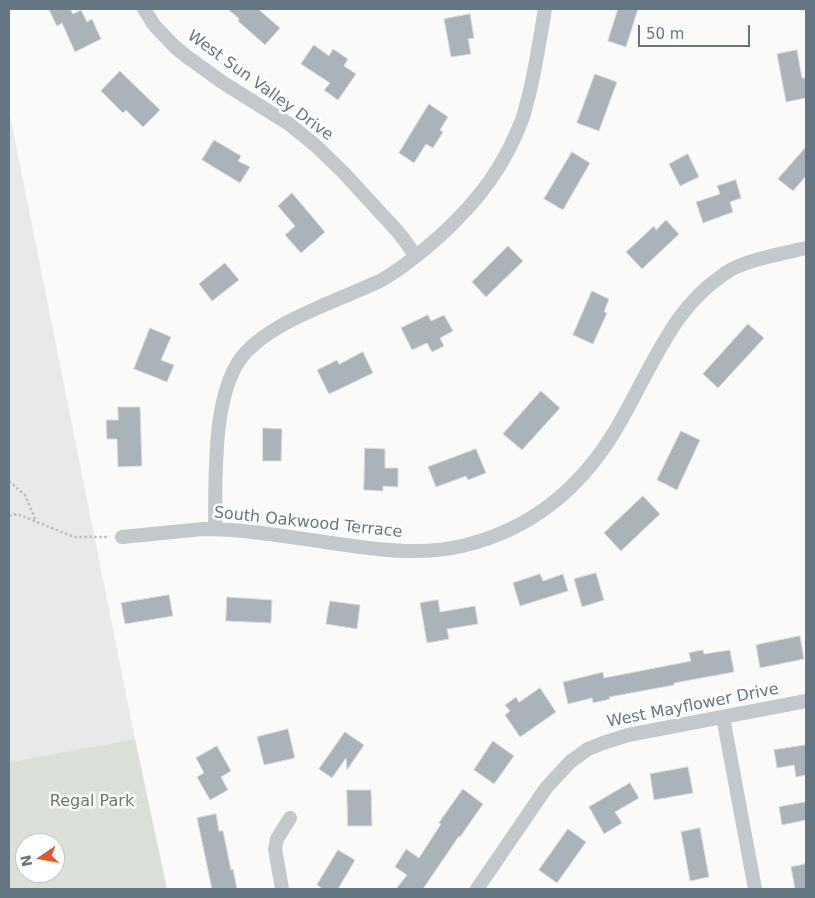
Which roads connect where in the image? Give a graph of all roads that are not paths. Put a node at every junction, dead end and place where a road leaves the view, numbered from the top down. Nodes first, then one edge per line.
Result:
1 (144, 9) edge
2 (545, 9) edge
3 (806, 248) edge
4 (416, 256) junction
5 (214, 529) junction
6 (122, 537) road end
7 (806, 701) edge
8 (723, 717) junction
9 (290, 818) dead end
10 (282, 889) edge
11 (477, 889) edge
12 (756, 889) edge

1 - 4 street, West Sun Valley Drive
2 - 4 street
3 - 5 street, South Oakwood Terrace
4 - 5 street
5 - 6 street, South Oakwood Terrace
7 - 8 street, West Mayflower Drive
8 - 11 street, West Mayflower Drive
8 - 12 street
9 - 10 street

